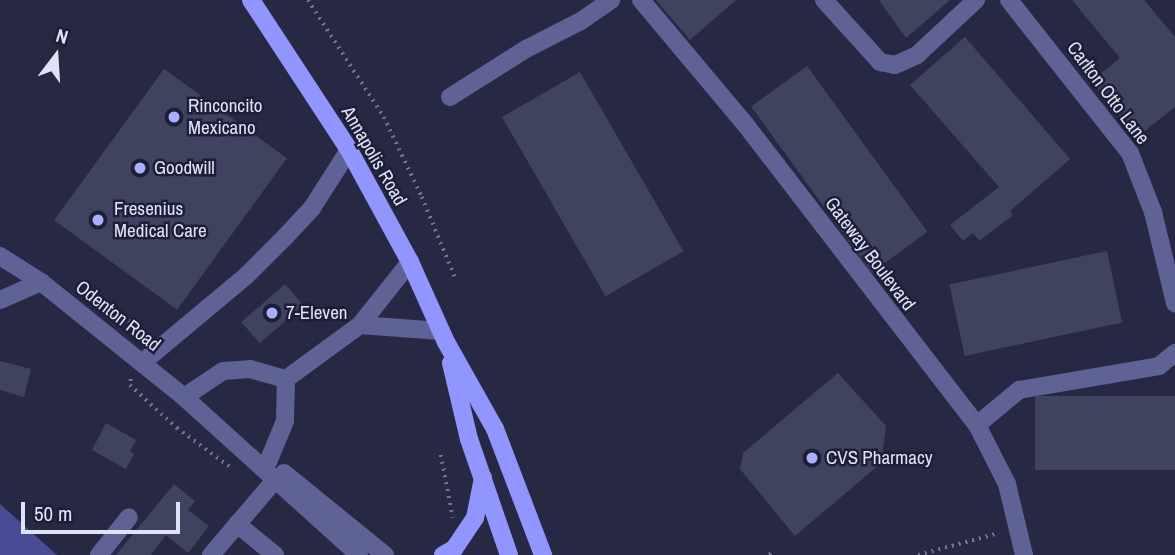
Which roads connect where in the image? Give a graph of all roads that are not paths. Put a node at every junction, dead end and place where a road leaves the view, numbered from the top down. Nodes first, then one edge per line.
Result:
1 (251, 0) edge
2 (611, 0) edge
3 (641, 0) edge
4 (824, 0) edge
5 (976, 0) edge
6 (1009, 0) edge
7 (450, 97) dead end
8 (349, 150) junction
9 (0, 256) edge
10 (410, 262) junction
11 (41, 282) junction
12 (0, 300) edge
13 (1175, 303) edge
14 (360, 325) junction
15 (444, 337) junction
16 (1175, 354) edge
17 (143, 362) junction
18 (286, 379) junction
19 (184, 397) junction
20 (205, 415) junction
21 (976, 425) junction
22 (268, 462) junction
23 (482, 478) junction
24 (276, 479) junction
25 (130, 517) dead end
26 (237, 524) junction
27 (99, 555) edge
28 (211, 555) edge
29 (275, 555) edge
30 (359, 555) edge
31 (385, 555) edge
32 (443, 555) edge
33 (509, 555) edge
34 (543, 555) edge
35 (1024, 555) edge

1 - 8 main road, Annapolis Road
2 - 7 street
3 - 21 street, Gateway Boulevard
4 - 5 street
6 - 13 street, Carlton Otto Lane
8 - 10 main road, Annapolis Road
8 - 17 street
9 - 11 street, Odenton Road
10 - 14 street
10 - 15 main road, Annapolis Road
11 - 12 street
11 - 17 street, Odenton Road
14 - 15 street
14 - 18 street
15 - 23 main road, Annapolis Road
15 - 34 main road, Annapolis Road
16 - 21 street
17 - 19 street, Odenton Road
18 - 19 street
18 - 22 street
19 - 20 street, Odenton Road
20 - 22 street, Odenton Road
20 - 24 street, Odenton Road
21 - 35 street, Gateway Boulevard
22 - 31 street, Odenton Road
23 - 32 main road
23 - 33 main road, Annapolis Road
24 - 26 street
24 - 30 street, Odenton Road
25 - 27 street
26 - 28 street
26 - 29 street

